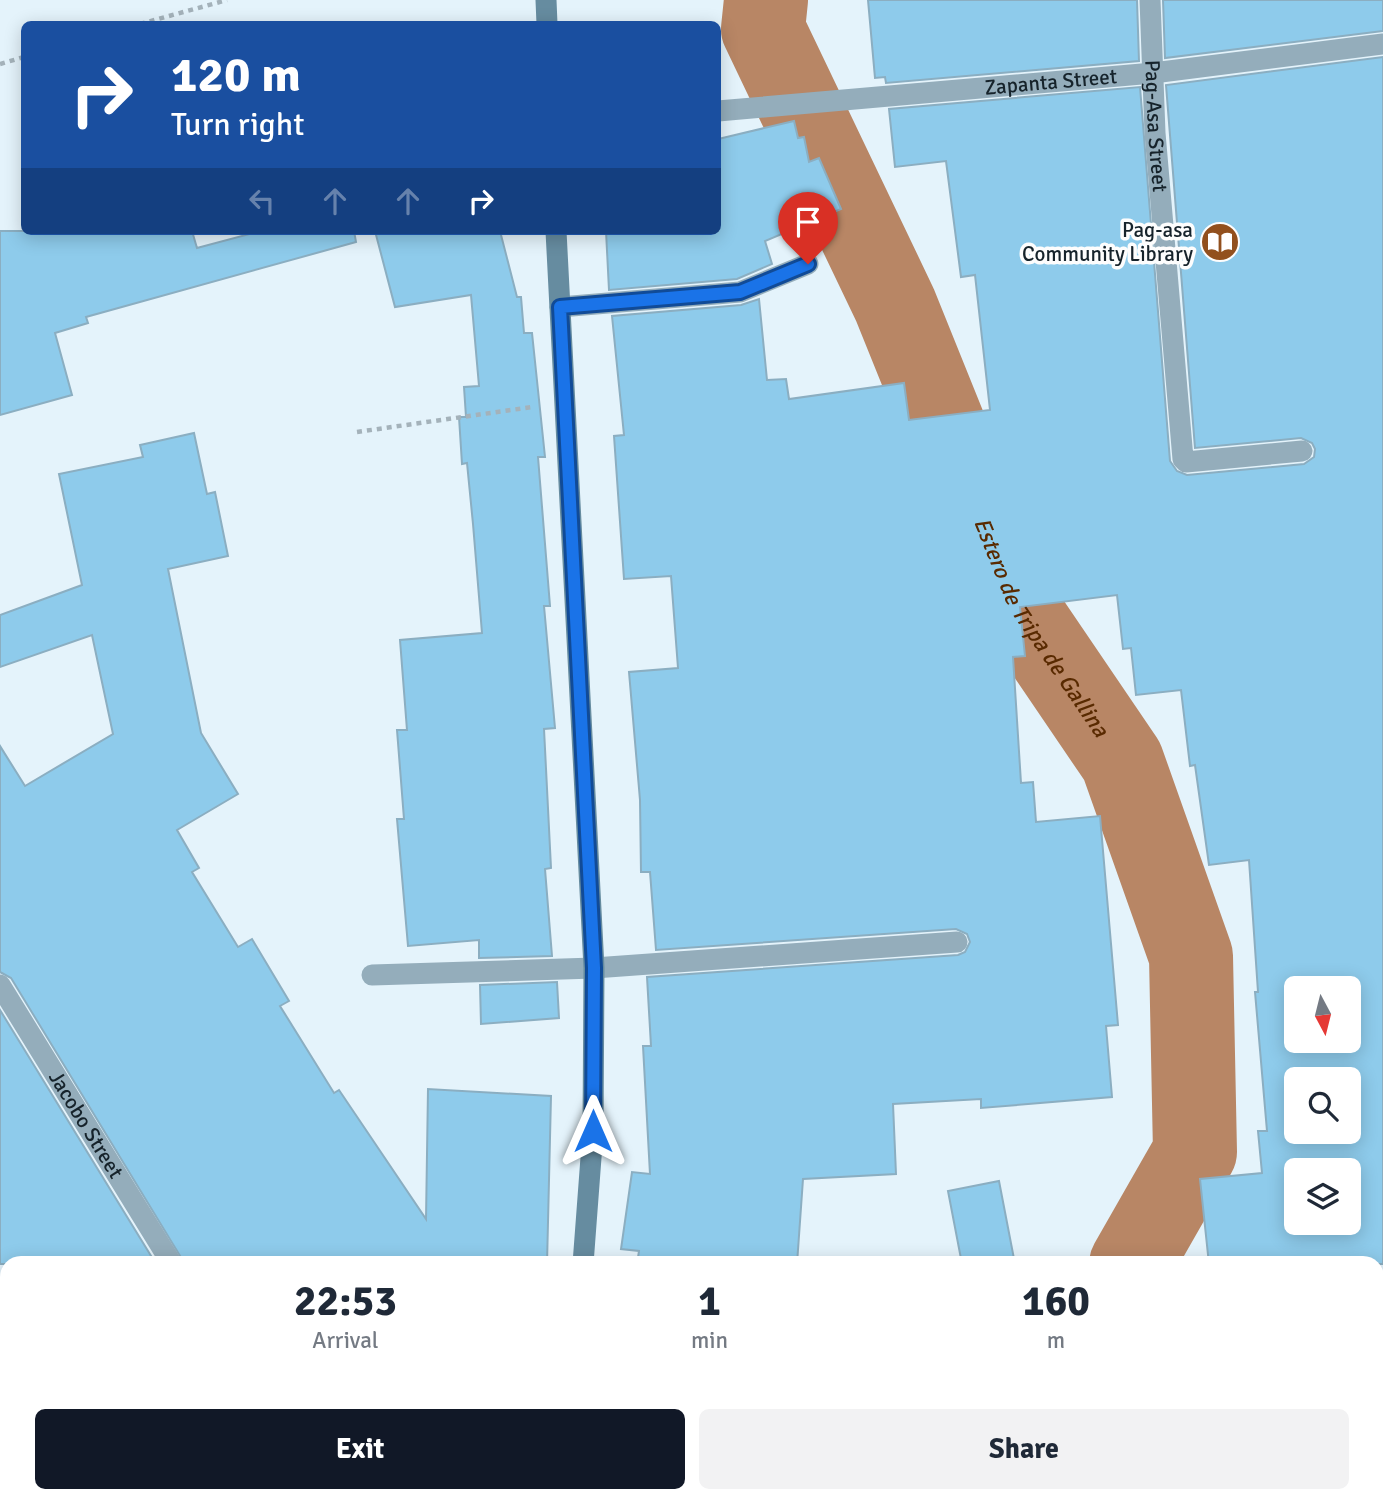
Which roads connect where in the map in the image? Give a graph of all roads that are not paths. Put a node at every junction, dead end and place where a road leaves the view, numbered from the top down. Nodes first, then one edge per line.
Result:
1 (546, 0) edge
2 (1150, 0) edge
3 (547, 21) edge
4 (1383, 44) edge
5 (1153, 73) junction
6 (721, 111) edge
7 (556, 235) edge
8 (808, 264) dead end
9 (560, 307) junction
10 (1302, 451) dead end
11 (957, 942) dead end
12 (594, 968) junction
13 (372, 975) dead end
14 (0, 985) edge
15 (167, 1256) edge
16 (584, 1256) edge

1 - 3 street
2 - 5 street, Pag-Asa Street
4 - 5 street, Zapanta Street
5 - 6 street, Zapanta Street
5 - 10 street, Pag-Asa Street
7 - 9 street
8 - 9 street
9 - 12 street
11 - 12 street
12 - 13 street
12 - 16 street
14 - 15 street, Jacobo Street

